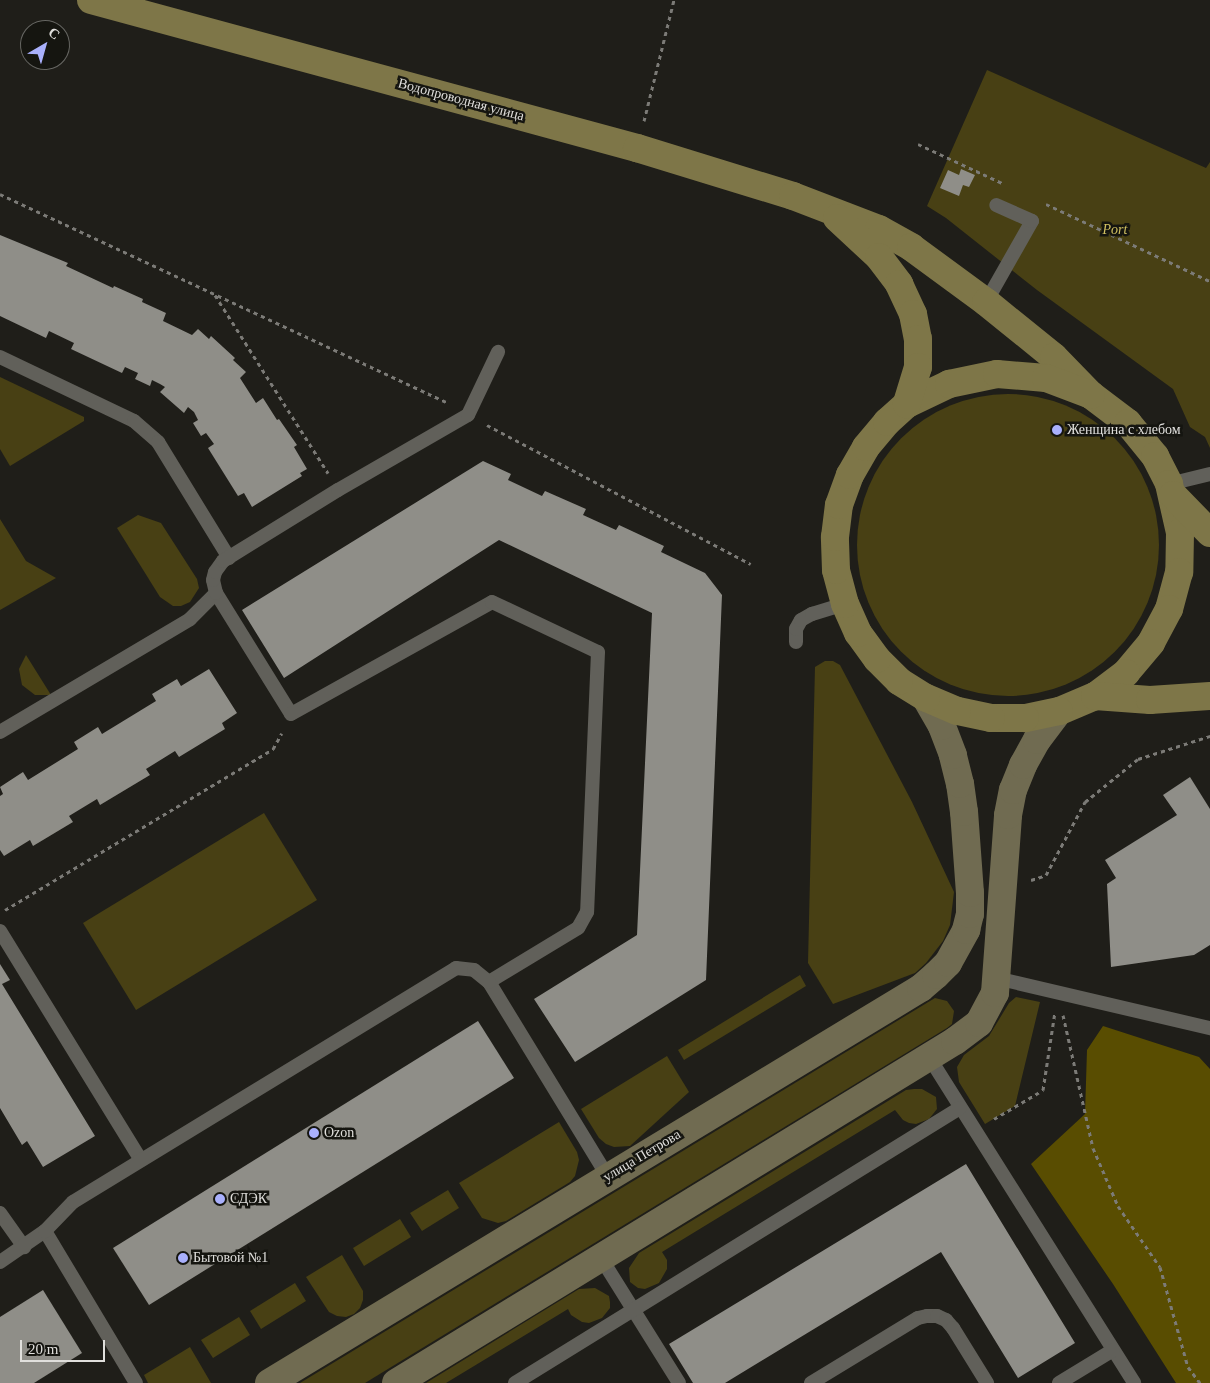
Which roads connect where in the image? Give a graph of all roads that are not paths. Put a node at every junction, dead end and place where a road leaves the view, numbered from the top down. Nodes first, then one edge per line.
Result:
1 (91, 0) edge
2 (996, 204) dead end
3 (827, 209) junction
4 (986, 302) junction
5 (498, 352) dead end
6 (0, 357) edge
7 (1092, 395) junction
8 (907, 404) junction
9 (1210, 474) edge
10 (1171, 490) junction
11 (1210, 534) edge
12 (229, 558) junction
13 (216, 593) junction
14 (845, 604) junction
15 (796, 642) dead end
16 (1094, 696) junction
17 (1210, 696) edge
18 (926, 698) junction
19 (1059, 711) junction
20 (0, 732) edge
21 (0, 931) edge
22 (996, 978) junction
23 (489, 982) junction
24 (1210, 1028) edge
25 (929, 1057) junction
26 (960, 1108) junction
27 (141, 1160) junction
28 (608, 1177) junction
29 (0, 1213) edge
30 (46, 1231) junction
31 (24, 1247) junction
32 (601, 1258) junction
33 (0, 1262) edge
34 (633, 1309) junction
35 (1113, 1350) junction
36 (136, 1383) edge
37 (269, 1383) edge
38 (396, 1383) edge
39 (515, 1383) edge
40 (679, 1383) edge
41 (811, 1383) edge
42 (987, 1383) edge
43 (1059, 1383) edge
44 (1134, 1383) edge

1 - 3 main road, Водопроводная улица
2 - 4 lane
3 - 4 main road, Водопроводная улица
3 - 8 main road
4 - 7 main road, Водопроводная улица
5 - 12 lane
6 - 12 lane
7 - 8 main road
7 - 10 main road
8 - 14 main road
9 - 10 lane
10 - 11 main road
10 - 16 main road
12 - 13 lane
13 - 20 lane
13 - 23 lane
14 - 15 lane
14 - 18 main road
16 - 17 main road
16 - 19 main road
18 - 19 main road
18 - 28 main road, улица Петрова
19 - 22 main road
21 - 27 lane
22 - 24 lane
22 - 25 main road
23 - 27 lane
23 - 28 lane
25 - 26 lane
25 - 32 main road
26 - 34 lane
26 - 35 lane
27 - 30 lane
28 - 37 main road, улица Петрова
29 - 31 lane
30 - 31 lane
30 - 36 lane
31 - 33 lane
32 - 34 lane
32 - 38 main road
34 - 39 lane
34 - 40 lane
35 - 43 lane
35 - 44 lane
41 - 42 lane

